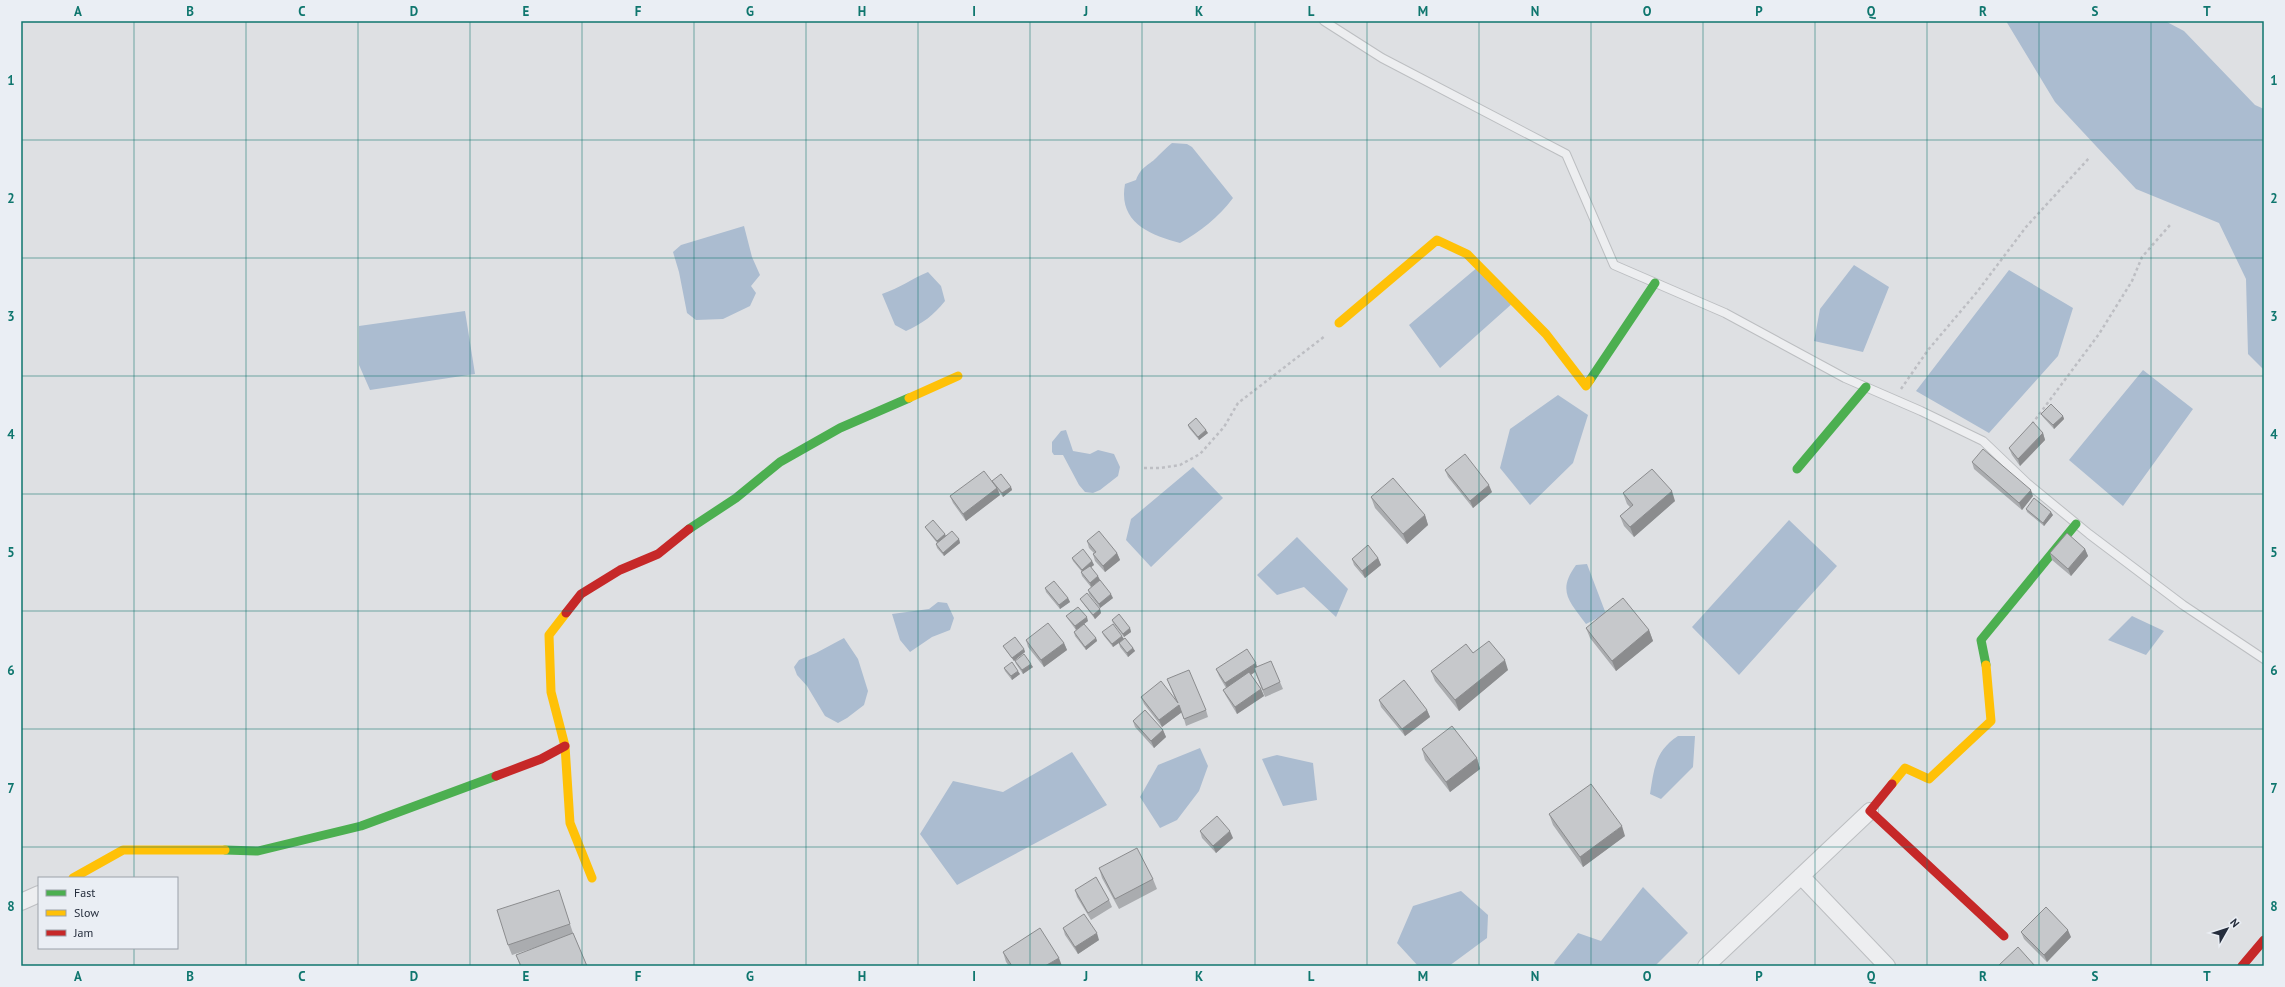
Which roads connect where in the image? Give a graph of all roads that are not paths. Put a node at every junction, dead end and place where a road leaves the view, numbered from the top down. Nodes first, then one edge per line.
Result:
1 (1324, 21) edge
2 (1654, 282) junction
3 (1339, 323) road end
4 (958, 376) dead end
5 (1866, 387) junction
6 (1797, 469) dead end
7 (2076, 524) junction
8 (2264, 659) edge
9 (565, 746) junction
10 (1870, 811) junction
11 (1801, 876) junction
12 (75, 877) edge
13 (592, 878) dead end
14 (38, 894) edge
15 (21, 902) edge
16 (2004, 936) dead end
17 (2264, 940) edge
18 (1706, 966) edge
19 (1887, 966) edge
20 (2242, 966) edge

1 - 2 lane
2 - 3 street
2 - 5 lane
4 - 9 street
5 - 6 street
5 - 7 lane
7 - 8 lane
7 - 10 street
9 - 12 street
9 - 13 street
10 - 11 street
10 - 16 street
11 - 18 street
11 - 19 street
14 - 15 street
17 - 20 street

